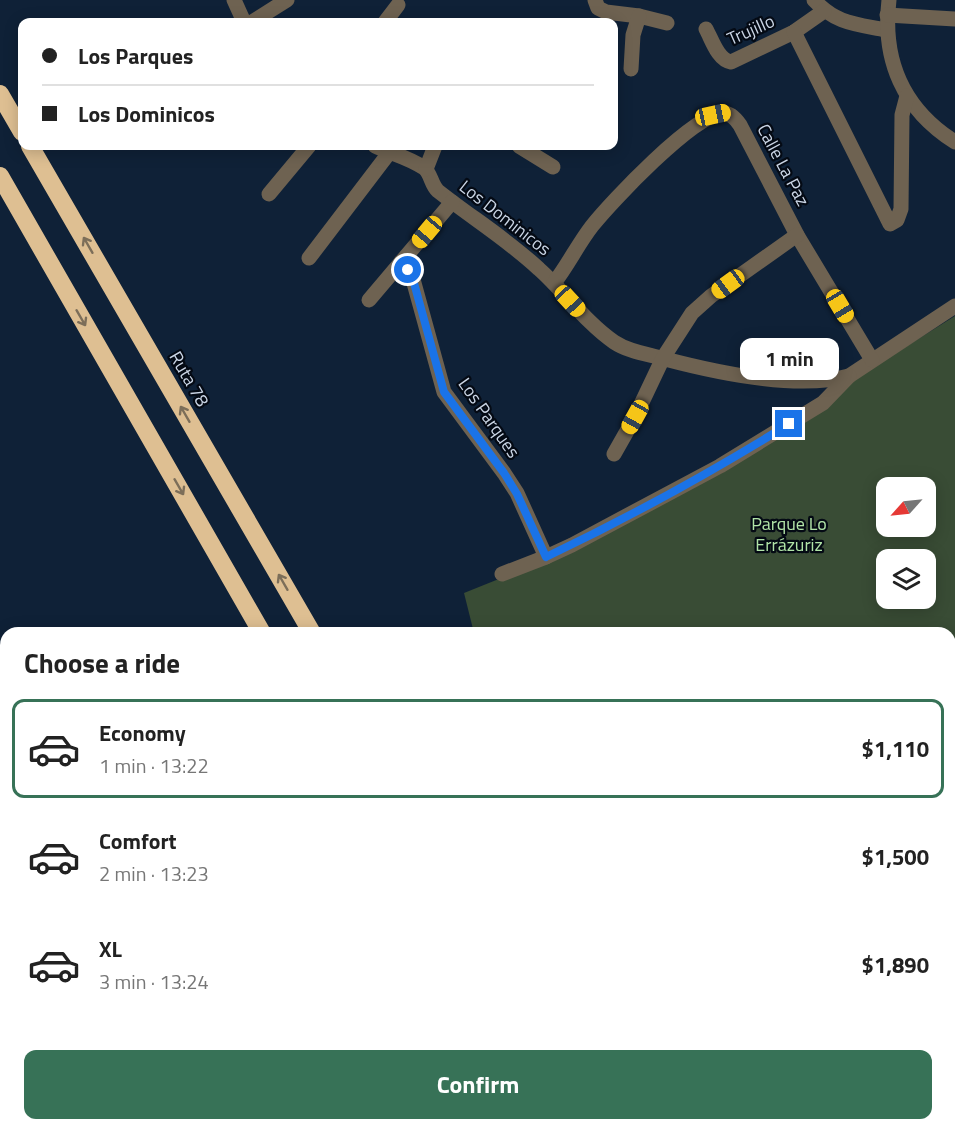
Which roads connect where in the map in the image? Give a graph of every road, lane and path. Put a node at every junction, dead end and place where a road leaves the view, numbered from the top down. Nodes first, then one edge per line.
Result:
1 (234, 0) edge
2 (287, 0) edge
3 (595, 0) edge
4 (398, 5) dead end
5 (819, 5) edge
6 (888, 15) edge
7 (639, 16) junction
8 (242, 18) edge
9 (258, 18) edge
10 (388, 18) edge
11 (955, 19) edge
12 (667, 23) dead end
13 (706, 29) dead end
14 (794, 32) junction
15 (631, 69) dead end
16 (0, 94) edge
17 (907, 96) junction
18 (18, 125) edge
19 (955, 142) edge
20 (32, 150) edge
21 (306, 150) edge
22 (383, 150) edge
23 (433, 150) edge
24 (525, 150) edge
25 (389, 153) junction
26 (553, 167) dead end
27 (426, 169) junction
28 (0, 176) edge
29 (269, 194) dead end
30 (452, 202) junction
31 (797, 235) junction
32 (309, 258) dead end
33 (401, 262) junction
34 (554, 283) junction
35 (369, 300) dead end
36 (955, 306) edge
37 (663, 358) junction
38 (872, 360) junction
39 (849, 376) junction
40 (614, 454) dead end
41 (546, 557) junction
42 (502, 574) dead end
43 (259, 627) edge
44 (309, 627) edge

1 - 8 street
2 - 9 street
3 - 7 street
4 - 10 street
5 - 6 street
5 - 14 street, Trujillo
6 - 11 street
6 - 17 street
7 - 12 street
7 - 15 street
13 - 14 street, Trujillo
14 - 17 street
16 - 18 highway
17 - 19 street
44 -> 20 highway, Ruta 78
21 - 29 street
22 - 25 street
23 - 27 street
24 - 26 street
25 - 27 street
25 - 32 street
27 - 30 street, Los Dominicos
28 -> 43 highway
30 - 33 street
30 - 34 street, Los Dominicos
31 - 34 street, Calle La Paz
31 - 37 street
31 - 38 street, Calle La Paz
33 - 35 street
33 - 41 street, Los Parques
34 - 37 street, Los Dominicos
36 - 38 street, Los Dominicos
37 - 39 street, Los Dominicos
37 - 40 street
38 - 39 street, Los Dominicos
39 - 41 street, Los Dominicos
41 - 42 street, Los Dominicos

